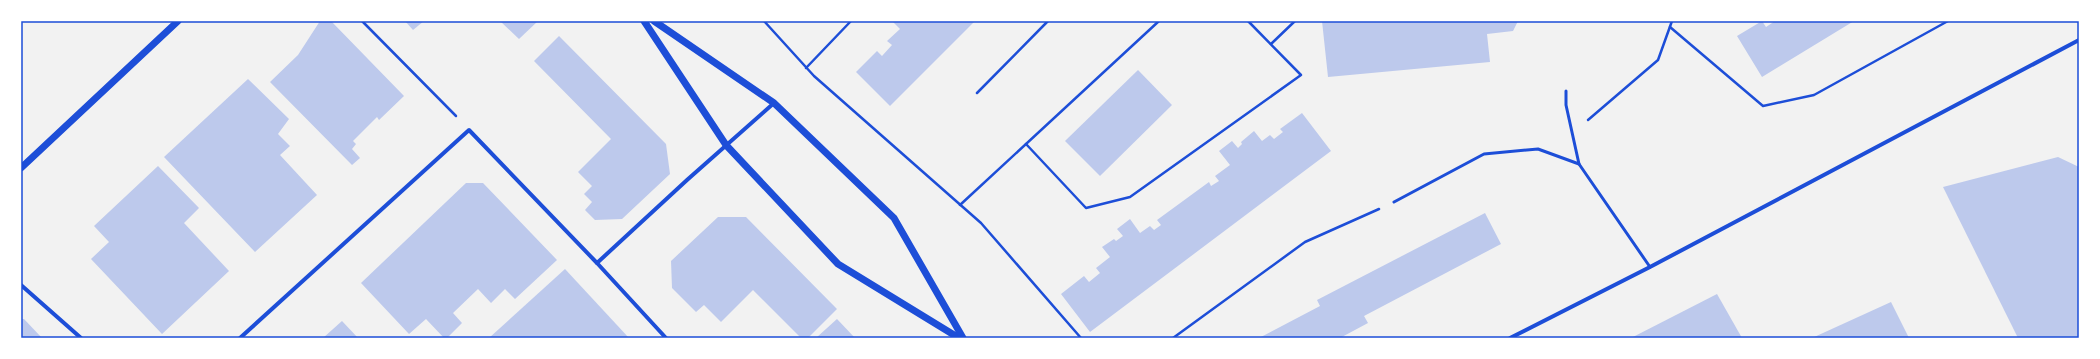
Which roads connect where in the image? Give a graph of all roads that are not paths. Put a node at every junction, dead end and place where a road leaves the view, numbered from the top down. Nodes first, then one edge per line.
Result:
1 (178, 21) edge
2 (644, 21) edge
3 (654, 21) edge
4 (2079, 40) edge
5 (1566, 90) dead end
6 (774, 104) junction
7 (726, 146) junction
8 (1579, 164) junction
9 (21, 168) edge
10 (1394, 202) road end
11 (597, 263) junction
12 (1650, 267) junction
13 (21, 285) edge
14 (81, 338) edge
15 (240, 338) edge
16 (666, 338) edge
17 (959, 338) edge
18 (962, 338) edge
19 (1510, 338) edge

1 - 9 street
2 - 7 street
3 - 6 street
4 - 12 street
5 - 8 lane
6 - 7 street
6 - 18 street
7 - 11 street
7 - 17 street
8 - 10 lane
8 - 12 lane
11 - 15 street
11 - 16 street
12 - 19 street
13 - 14 street

